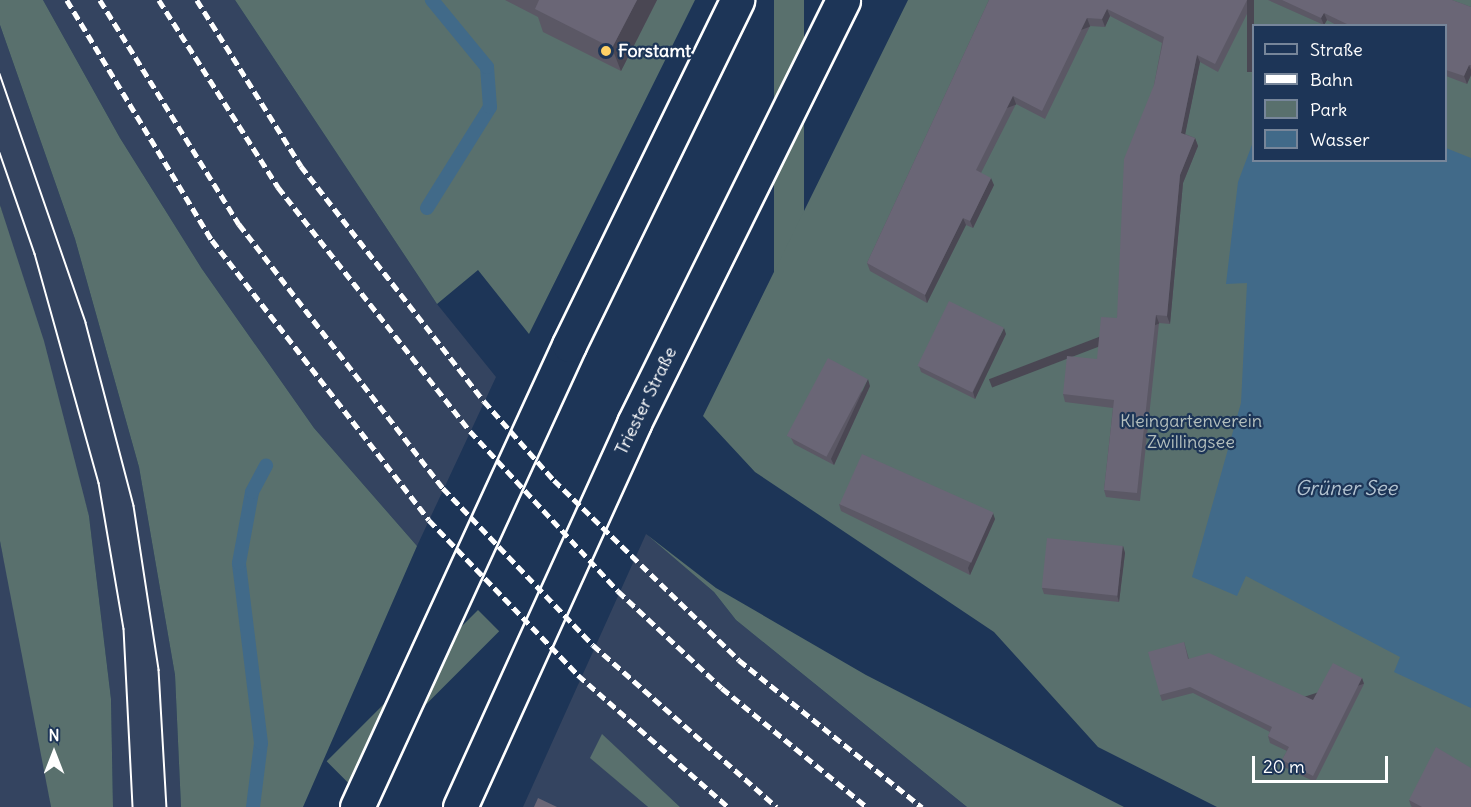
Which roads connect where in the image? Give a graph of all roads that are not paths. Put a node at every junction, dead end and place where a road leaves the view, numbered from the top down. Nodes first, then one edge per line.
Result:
1 (737, 0) edge
2 (843, 0) edge
3 (357, 807) edge
4 (460, 807) edge

1 - 3 main road
2 - 4 main road, Triester Straße

